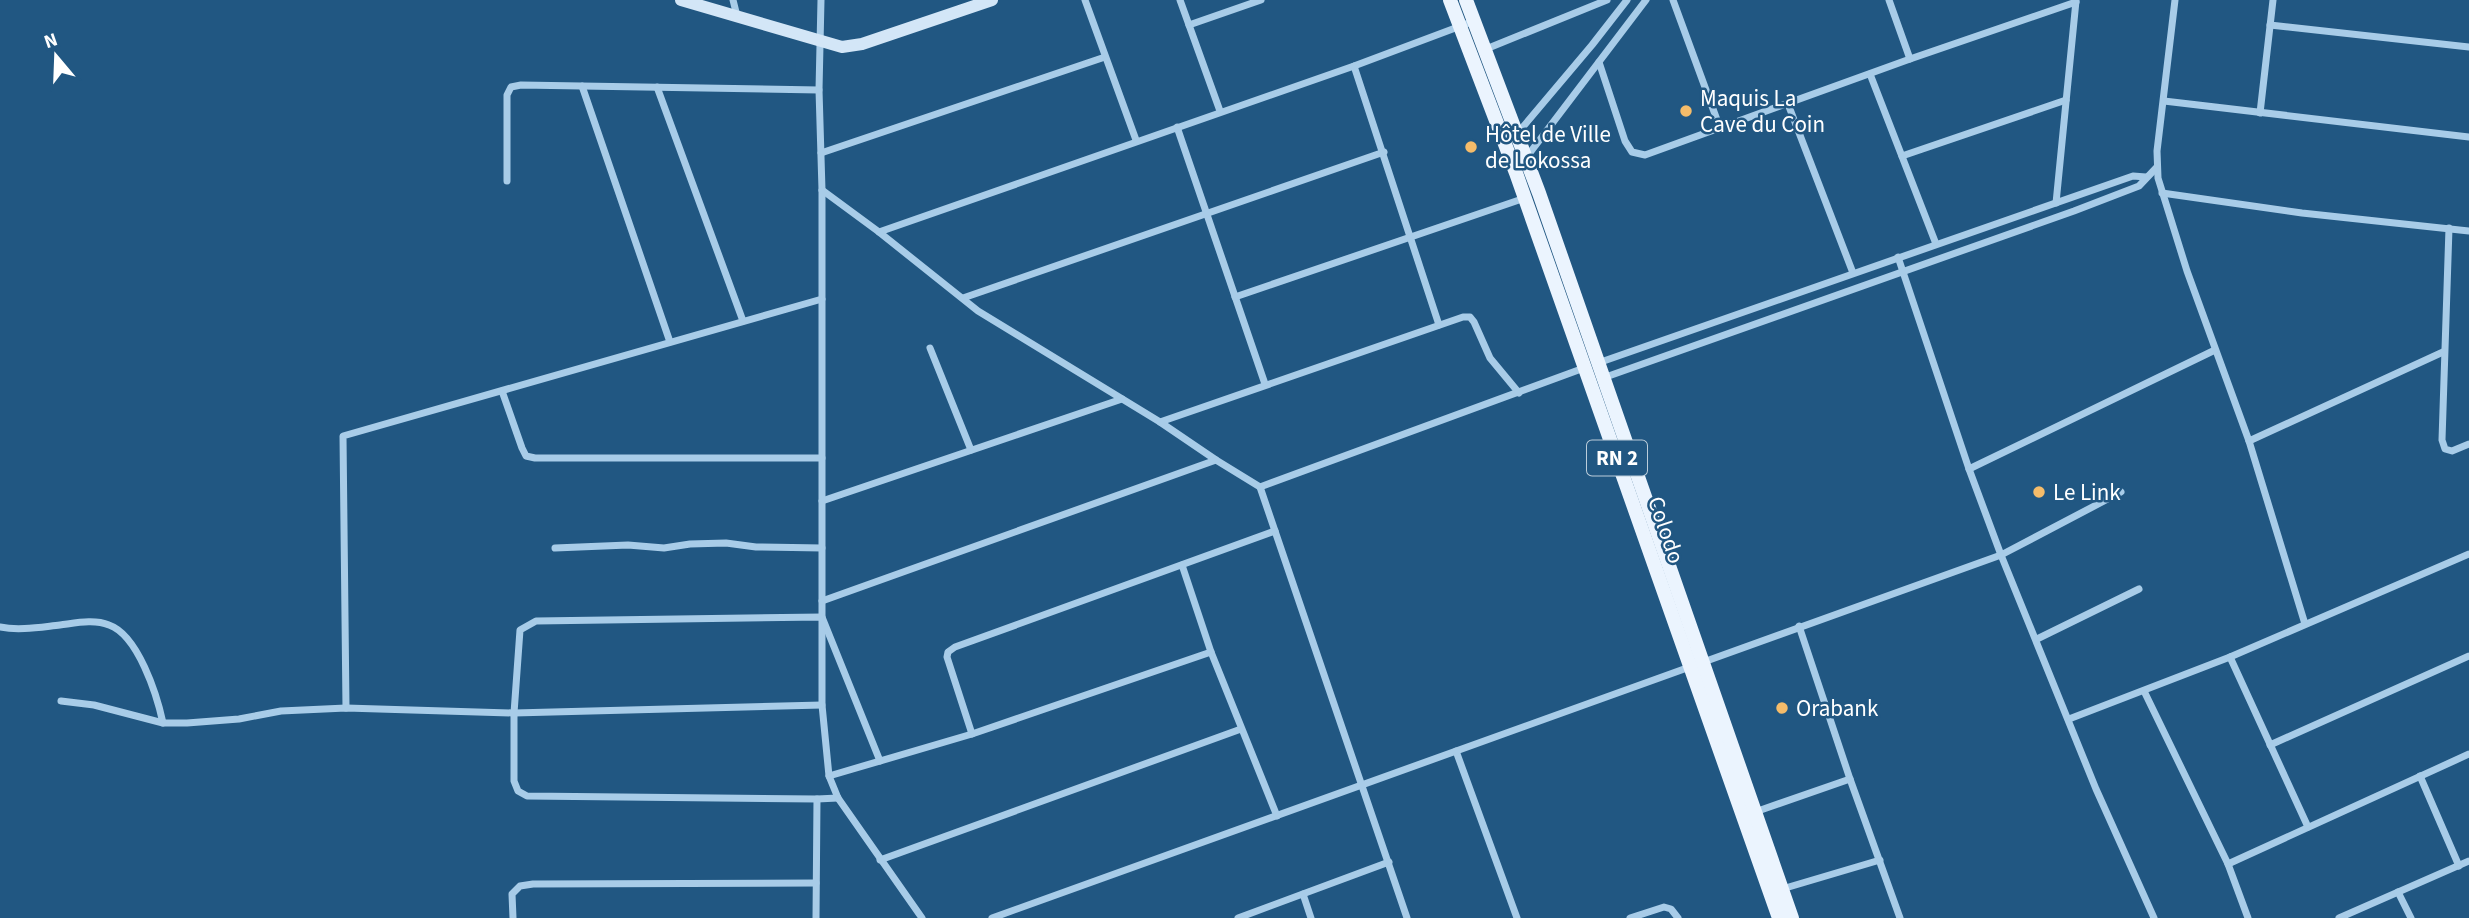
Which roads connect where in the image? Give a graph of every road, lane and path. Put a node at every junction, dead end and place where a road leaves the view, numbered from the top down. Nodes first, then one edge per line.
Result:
1 (681, 0) edge
2 (733, 0) edge
3 (821, 0) edge
4 (992, 0) edge
5 (1085, 0) edge
6 (1180, 0) edge
7 (1261, 0) edge
8 (1450, 0) edge
9 (1466, 0) edge
10 (1607, 0) edge
11 (1627, 0) edge
12 (1646, 0) edge
13 (1673, 0) edge
14 (1889, 0) edge
15 (2175, 0) edge
16 (2273, 0) edge
17 (2076, 1) edge
18 (738, 17) junction
19 (1467, 24) junction
20 (1189, 25) junction
21 (2270, 25) junction
22 (820, 41) junction
23 (2469, 47) edge
24 (1486, 49) junction
25 (1105, 57) junction
26 (1910, 59) junction
27 (1599, 62) junction
28 (1354, 66) junction
29 (1871, 74) junction
30 (582, 86) junction
31 (657, 87) junction
32 (819, 90) junction
33 (2066, 100) junction
34 (2165, 101) junction
35 (1788, 104) junction
36 (1220, 111) junction
37 (2260, 113) junction
38 (1177, 127) junction
39 (1720, 128) junction
40 (1517, 134) junction
41 (2469, 137) edge
42 (1136, 140) junction
43 (1384, 152) junction
44 (821, 153) junction
45 (1902, 156) junction
46 (1525, 158) junction
47 (2157, 167) junction
48 (2146, 177) junction
49 (508, 181) dead end
50 (822, 190) junction
51 (1539, 193) junction
52 (2162, 193) junction
53 (1524, 198) junction
54 (2056, 203) junction
55 (1206, 213) junction
56 (2449, 228) junction
57 (2469, 231) edge
58 (879, 232) junction
59 (1410, 237) junction
60 (1936, 244) junction
61 (1898, 257) junction
62 (1903, 272) junction
63 (1853, 273) junction
64 (1235, 297) junction
65 (963, 298) junction
66 (822, 299) junction
67 (743, 321) junction
68 (1439, 325) junction
69 (670, 342) junction
70 (930, 348) dead end
71 (2215, 350) junction
72 (2443, 352) junction
73 (1592, 365) junction
74 (1603, 377) junction
75 (1265, 384) junction
76 (502, 391) junction
77 (1519, 393) junction
78 (1122, 399) junction
79 (1160, 422) junction
80 (2249, 441) junction
81 (2469, 444) edge
82 (971, 450) junction
83 (822, 458) junction
84 (1216, 460) junction
85 (1969, 469) junction
86 (1260, 487) junction
87 (2121, 492) dead end
88 (822, 501) junction
89 (1275, 531) junction
90 (555, 548) dead end
91 (822, 548) junction
92 (2469, 554) edge
93 (2001, 555) junction
94 (1182, 565) junction
95 (2139, 589) dead end
96 (822, 601) junction
97 (822, 617) junction
98 (2305, 624) junction
99 (0, 626) edge
100 (1799, 626) junction
101 (2037, 639) junction
102 (1211, 652) junction
103 (2469, 656) edge
104 (2230, 657) junction
105 (1695, 664) junction
106 (2144, 691) junction
107 (61, 701) dead end
108 (822, 705) junction
109 (346, 708) junction
110 (514, 713) junction
111 (2069, 719) junction
112 (163, 723) junction
113 (1241, 729) junction
114 (972, 734) junction
115 (2270, 745) junction
116 (1456, 751) junction
117 (2469, 754) edge
118 (880, 761) junction
119 (829, 776) junction
120 (2420, 776) junction
121 (1850, 779) junction
122 (1363, 785) junction
123 (838, 798) junction
124 (817, 799) junction
125 (1755, 813) junction
126 (1277, 816) junction
127 (2308, 827) junction
128 (880, 860) junction
129 (1880, 860) junction
130 (2469, 861) edge
131 (1390, 862) junction
132 (2228, 864) junction
133 (2459, 866) junction
134 (816, 883) junction
135 (1782, 889) junction
136 (2398, 892) junction
137 (1303, 894) junction
138 (513, 918) edge
139 (816, 918) edge
140 (922, 918) edge
141 (992, 918) edge
142 (1238, 918) edge
143 (1311, 918) edge
144 (1407, 918) edge
145 (1517, 918) edge
146 (1630, 918) edge
147 (1678, 918) edge
148 (1779, 918) edge
149 (1792, 918) edge
150 (1900, 918) edge
151 (2154, 918) edge
152 (2248, 918) edge
153 (2339, 918) edge
154 (2412, 918) edge

1 - 18 main road
2 - 18 street
3 - 22 street
4 - 22 main road
5 - 25 street
6 - 20 street
7 - 20 street
8 - 19 main road, Colodo / RN 2
9 - 19 main road, Colodo / RN 2
10 - 24 street
11 - 40 street
12 - 27 street
13 - 39 street
14 - 26 street
15 - 34 street
16 - 21 street
17 - 26 street
17 - 33 street
18 - 22 main road
19 - 24 main road, Colodo / RN 2
19 - 28 street
19 - 53 main road, Colodo / RN 2
20 - 36 street
21 - 23 street
21 - 37 street
22 - 32 street
24 - 40 main road, Colodo / RN 2
25 - 42 street
25 - 44 street
26 - 29 street
27 - 39 street
27 - 46 street
28 - 36 street
28 - 43 street
29 - 35 street
29 - 45 street
30 - 31 street
30 - 49 street
30 - 69 street
31 - 32 street
31 - 67 street
32 - 44 street
33 - 45 street
33 - 54 street
34 - 37 street
34 - 47 street
35 - 39 street
35 - 63 street
36 - 38 street
37 - 41 street
38 - 42 street
38 - 55 street
40 - 46 main road, Colodo / RN 2
42 - 58 street
43 - 55 street
43 - 59 street
44 - 50 street
45 - 60 street
46 - 51 main road, Colodo / RN 2
47 - 48 street
47 - 52 street
48 - 54 street
48 - 62 street
50 - 58 street
50 - 66 street
51 - 53 street
51 - 73 main road, Colodo / RN 2
52 - 56 street
52 - 71 street
53 - 59 street
53 - 73 main road, Colodo / RN 2
54 - 60 street
55 - 64 street
55 - 65 street
56 - 57 street
56 - 72 street
58 - 65 street
59 - 64 street
59 - 68 street
60 - 61 street
61 - 62 street
61 - 63 street
62 - 74 street
62 - 85 street
63 - 73 street
64 - 75 street
65 - 78 street
66 - 67 street
66 - 83 street
67 - 69 street
68 - 75 street
68 - 77 street
69 - 76 street
70 - 82 street
71 - 80 street
71 - 85 street
72 - 80 street
72 - 81 street
73 - 74 main road, Colodo / RN 2
73 - 77 street
73 - 105 main road, Colodo / RN 2
74 - 105 main road, Colodo / RN 2
75 - 79 street
76 - 83 street
76 - 109 street
77 - 86 street
78 - 79 street
78 - 82 street
79 - 84 street
80 - 98 street
82 - 88 street
83 - 88 street
84 - 86 street
84 - 96 street
85 - 93 street
86 - 89 street
87 - 93 street
88 - 91 street
89 - 94 street
89 - 122 street
90 - 91 street
91 - 96 street
92 - 98 street
93 - 100 street
93 - 101 street
94 - 102 street
94 - 114 street
95 - 101 street
96 - 97 street
97 - 108 street
97 - 110 street
97 - 118 street
98 - 104 street
99 - 112 street
100 - 105 street
100 - 121 street
101 - 111 street
102 - 113 street
102 - 114 street
103 - 115 street
104 - 106 street
104 - 115 street
105 - 116 street
105 - 125 main road, Colodo / RN 2
105 - 148 main road, Colodo / RN 2
106 - 111 street
106 - 132 street
107 - 112 street
108 - 110 street
108 - 119 street
109 - 110 street
109 - 112 street
110 - 124 street
111 - 151 street
113 - 126 street
113 - 128 street
114 - 118 street
115 - 127 street
116 - 122 street
116 - 145 street
117 - 120 street
118 - 119 street
119 - 123 street
120 - 127 street
120 - 133 street
121 - 125 street
121 - 129 street
122 - 126 street
122 - 131 street
123 - 124 street
123 - 128 street
124 - 134 street
125 - 135 main road, Colodo / RN 2
126 - 141 street
127 - 132 street
128 - 140 street
129 - 135 street
129 - 150 street
130 - 133 street
131 - 137 street
131 - 144 street
132 - 152 street
133 - 136 street
134 - 138 street
134 - 139 street
135 - 149 main road, Colodo / RN 2
136 - 153 street
136 - 154 street
137 - 142 street
137 - 143 street
146 - 147 street

